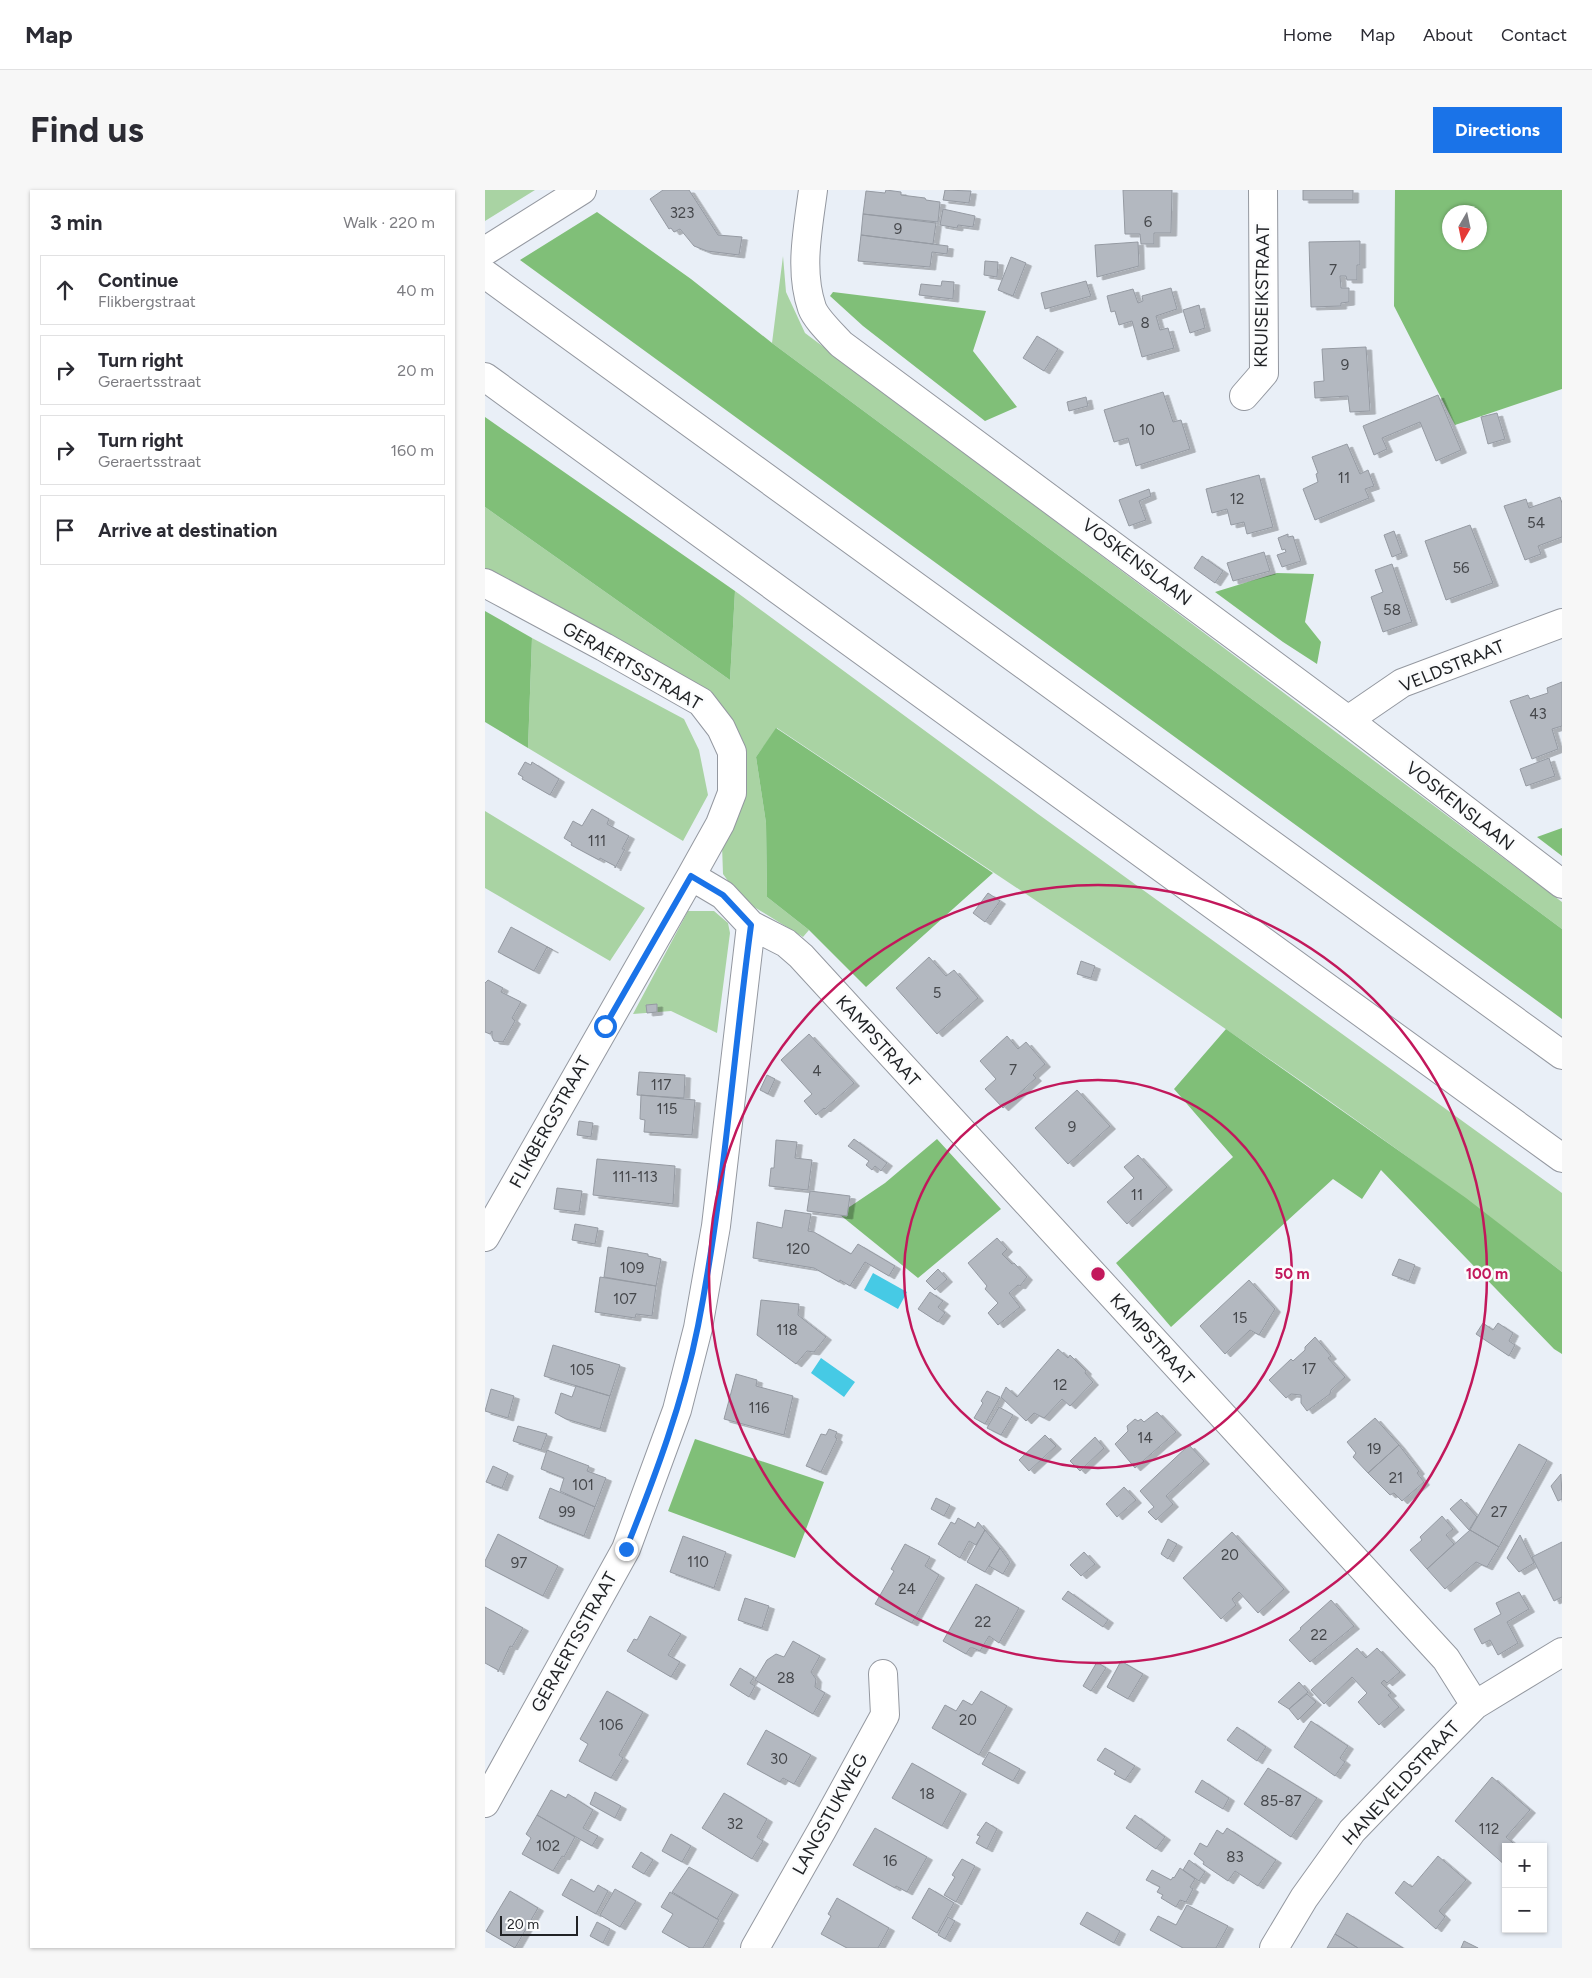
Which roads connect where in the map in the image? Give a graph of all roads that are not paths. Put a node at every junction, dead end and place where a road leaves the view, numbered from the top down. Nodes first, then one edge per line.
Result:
1 (582, 190) edge
2 (813, 190) edge
3 (1263, 190) edge
4 (485, 251) edge
5 (485, 274) edge
6 (485, 376) edge
7 (1244, 396) dead end
8 (485, 583) edge
9 (1562, 623) edge
10 (1348, 720) junction
11 (691, 876) junction
12 (1562, 884) edge
13 (751, 925) junction
14 (1562, 1056) edge
15 (1562, 1158) edge
16 (485, 1238) edge
17 (1562, 1652) edge
18 (883, 1674) dead end
19 (1475, 1705) junction
20 (485, 1803) edge
21 (755, 1948) edge
22 (1274, 1948) edge

1 - 4 main road
2 - 10 main road, VOSKENSLAAN
3 - 7 main road, KRUISEIKSTRAAT
5 - 14 main road
6 - 15 main road
8 - 11 main road, GERAERTSSTRAAT
9 - 10 main road, VELDSTRAAT
10 - 12 main road, VOSKENSLAAN
11 - 13 main road
11 - 16 main road, FLIKBERGSTRAAT
13 - 19 main road, KAMPSTRAAT
13 - 20 main road, GERAERTSSTRAAT
17 - 19 main road, HANEVELDSTRAAT
18 - 21 main road, LANGSTUKWEG
19 - 22 main road, HANEVELDSTRAAT

